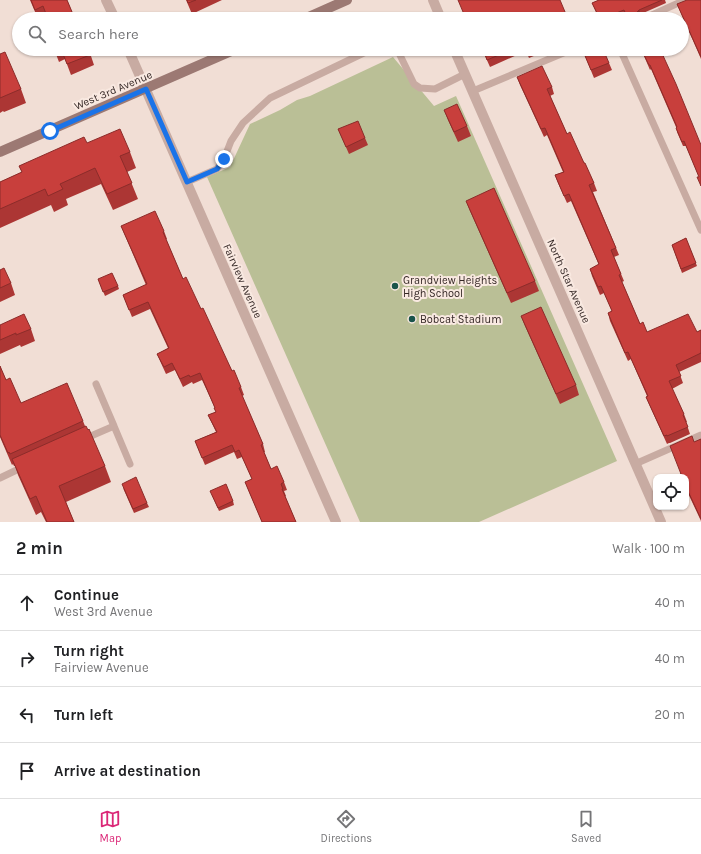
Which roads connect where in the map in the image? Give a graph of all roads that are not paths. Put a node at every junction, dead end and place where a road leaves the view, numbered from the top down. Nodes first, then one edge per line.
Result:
1 (106, 0) edge
2 (347, 0) edge
3 (433, 0) edge
4 (686, 0) edge
5 (112, 12) edge
6 (320, 12) edge
7 (438, 12) edge
8 (659, 12) edge
9 (131, 56) edge
10 (220, 56) edge
11 (357, 56) edge
12 (400, 56) edge
13 (457, 56) edge
14 (556, 56) edge
15 (623, 56) edge
16 (465, 74) junction
17 (146, 89) junction
18 (473, 90) junction
19 (0, 152) edge
20 (187, 182) junction
21 (701, 230) edge
22 (96, 384) dead end
23 (114, 426) junction
24 (701, 436) edge
25 (78, 442) edge
26 (130, 464) dead end
27 (635, 464) junction
28 (28, 465) edge
29 (0, 478) edge
30 (336, 522) edge
31 (661, 522) edge

1 - 5 street
2 - 6 street
3 - 7 street
4 - 8 lane
9 - 17 street, Fairview Avenue
10 - 17 street, West 3rd Avenue
11 - 20 lane
12 - 16 lane
13 - 16 street, North Star Avenue
14 - 18 lane
15 - 21 lane
16 - 18 street, North Star Avenue
17 - 19 street, West 3rd Avenue
17 - 20 street, Fairview Avenue
18 - 27 street, North Star Avenue
20 - 30 street, Fairview Avenue
22 - 23 lane
23 - 25 lane
23 - 26 lane
24 - 27 lane
27 - 31 street, North Star Avenue
28 - 29 lane

